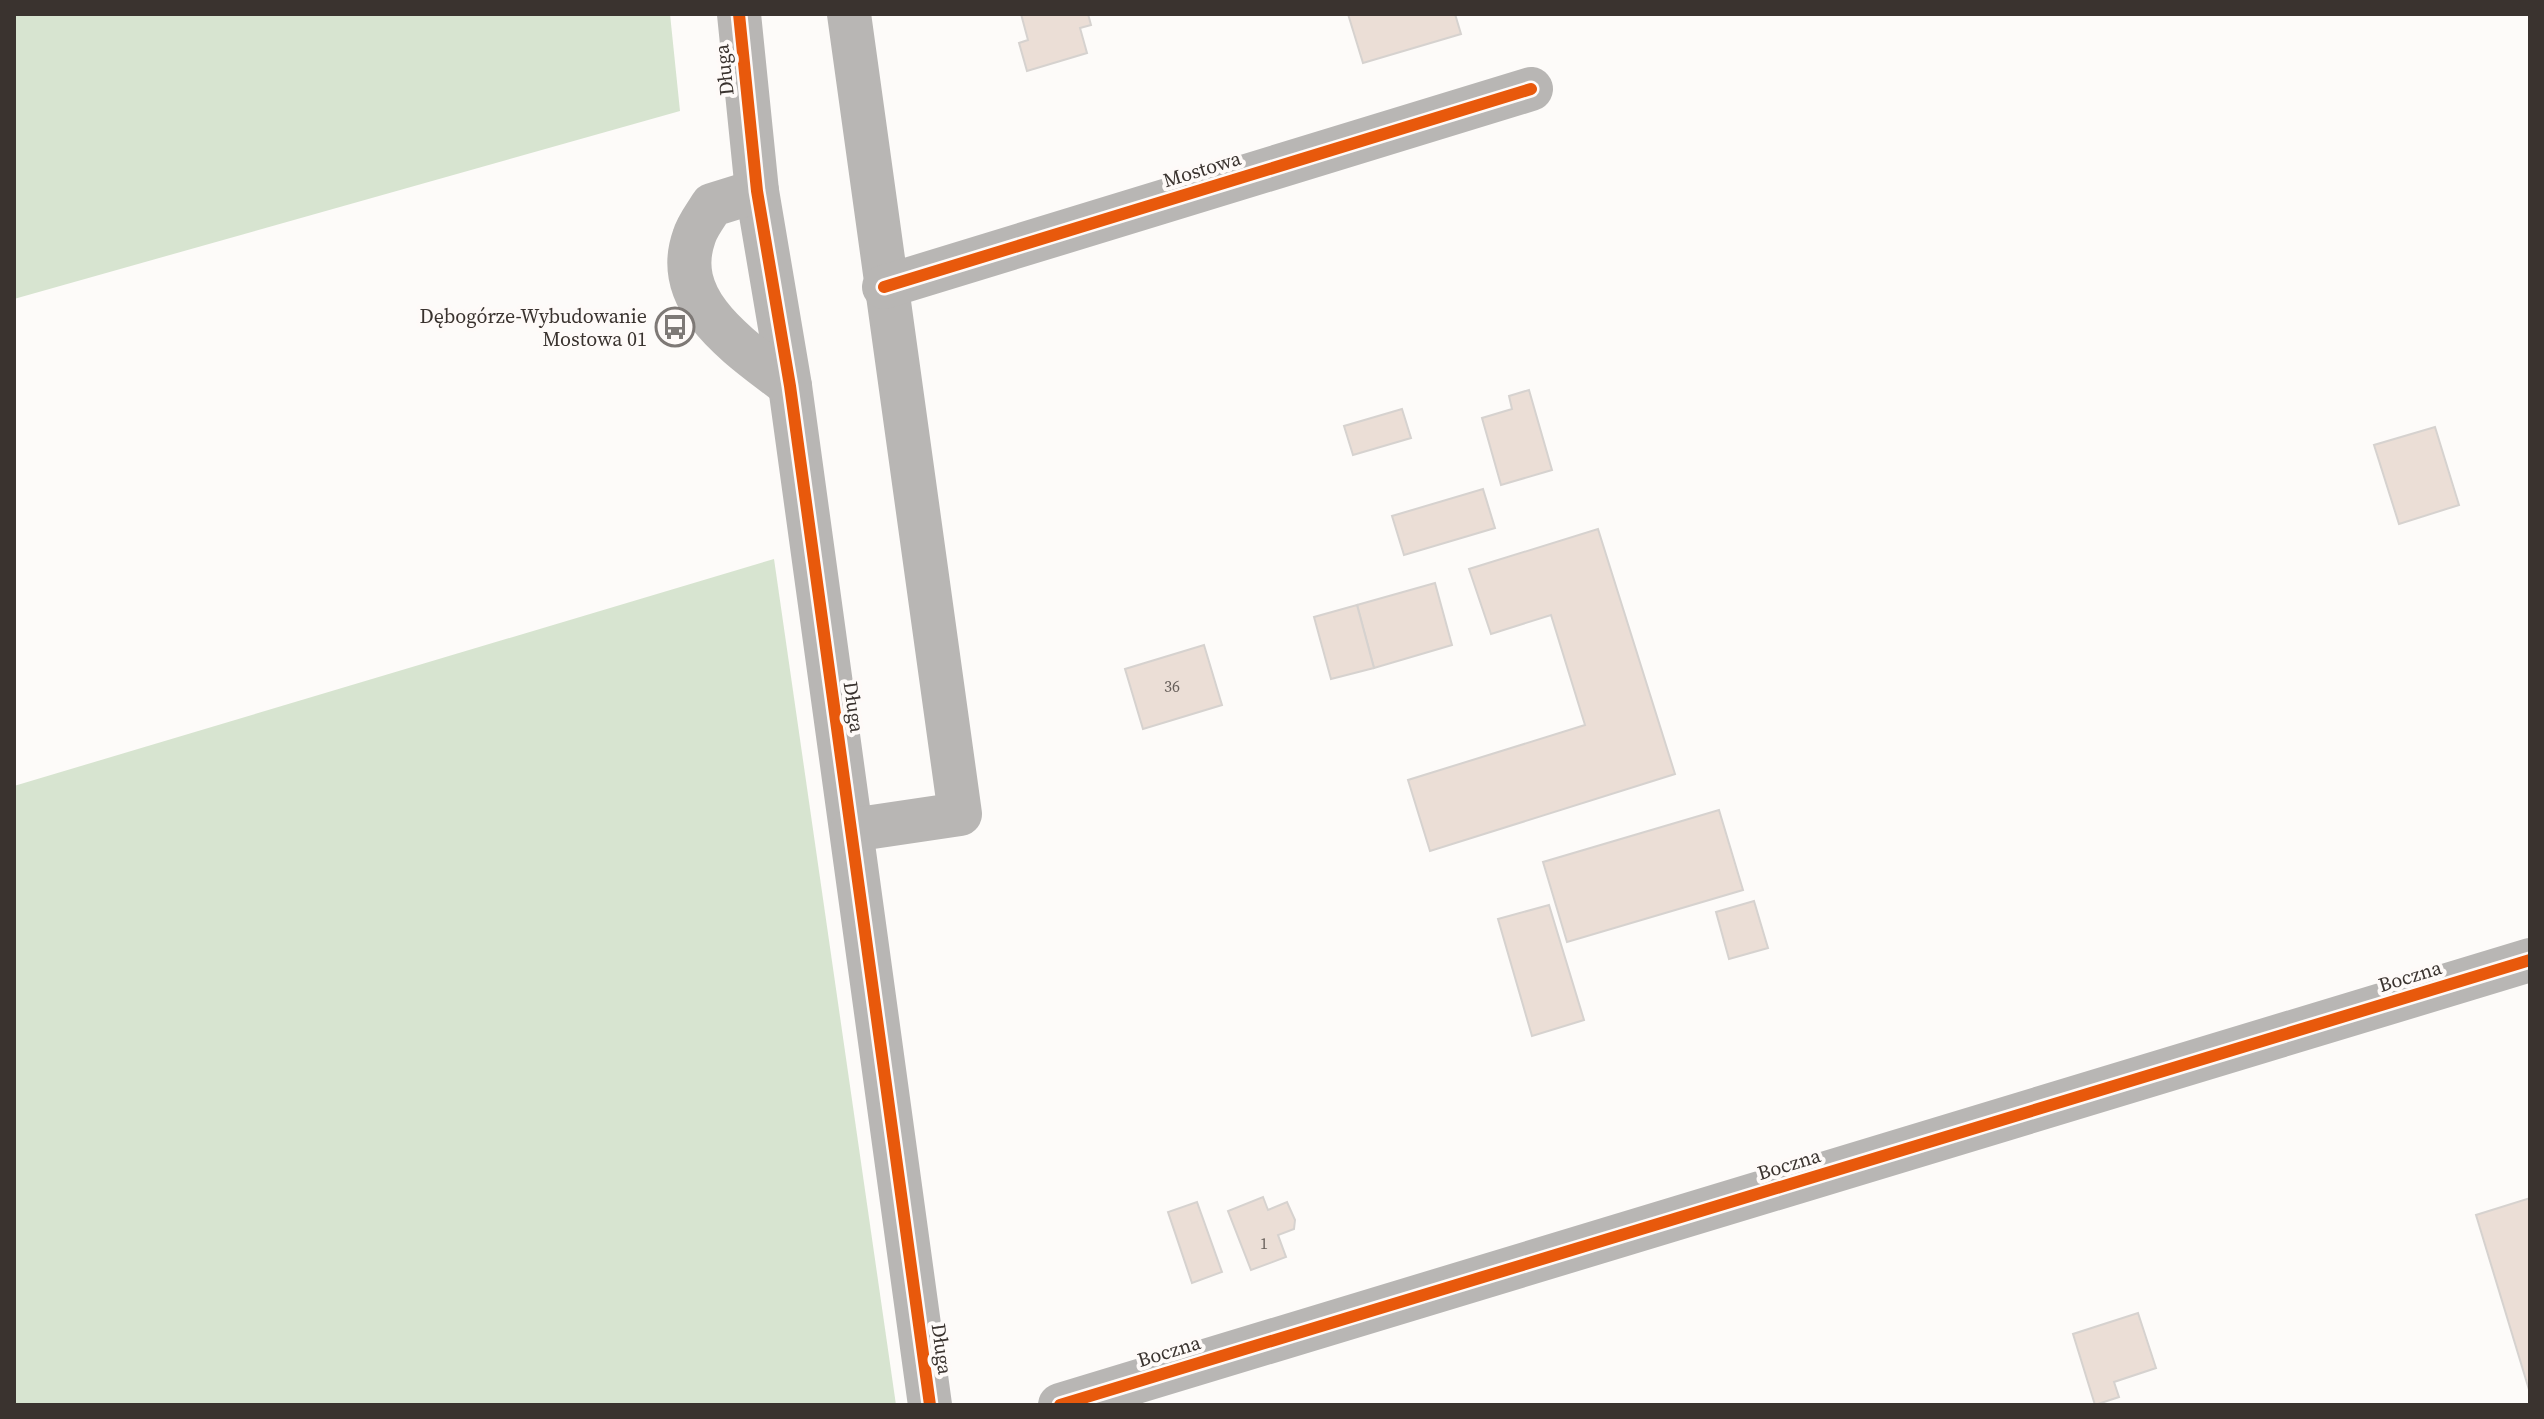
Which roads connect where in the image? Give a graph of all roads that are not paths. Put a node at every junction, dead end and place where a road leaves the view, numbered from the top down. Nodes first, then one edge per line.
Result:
1 (739, 14) edge
2 (849, 14) edge
3 (1531, 89) dead end
4 (757, 191) junction
5 (884, 287) junction
6 (790, 386) junction
7 (852, 830) junction
8 (2530, 960) edge
9 (930, 1405) edge
10 (1060, 1405) edge

1 - 4 street, Długa
2 - 5 street
3 - 5 street, Mostowa
4 - 6 street, Długa
4 - 6 street
5 - 7 street
6 - 7 street, Długa
7 - 9 street, Długa
8 - 10 street, Boczna

